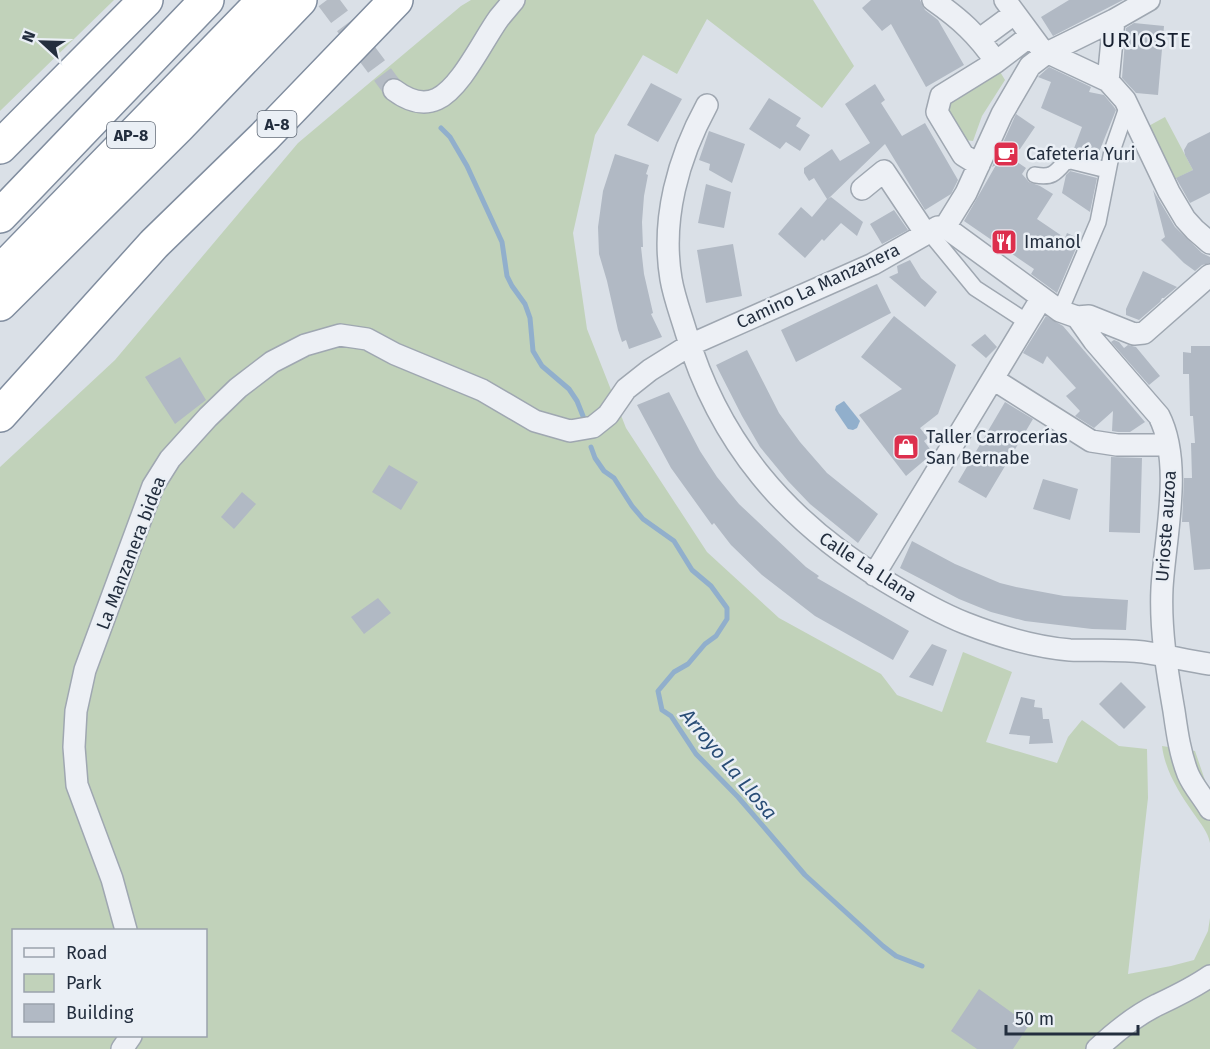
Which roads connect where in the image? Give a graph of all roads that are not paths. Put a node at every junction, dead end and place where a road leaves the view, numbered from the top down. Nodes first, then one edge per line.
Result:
1 (146, 0) edge
2 (207, 0) edge
3 (264, 0) edge
4 (300, 0) edge
5 (396, 0) edge
6 (514, 0) edge
7 (933, 0) edge
8 (1149, 0) edge
9 (1010, 7) edge
10 (1114, 20) junction
11 (1030, 36) junction
12 (980, 39) junction
13 (1047, 53) junction
14 (996, 62) junction
15 (1030, 66) junction
16 (1108, 81) junction
17 (393, 90) tunnel mouth
18 (707, 105) dead end
19 (1128, 105) junction
20 (0, 147) edge
21 (979, 165) junction
22 (1107, 170) junction
23 (1035, 175) dead end
24 (862, 189) dead end
25 (0, 216) edge
26 (933, 231) junction
27 (1210, 243) edge
28 (154, 244) junction
29 (53, 253) junction
30 (0, 272) edge
31 (1210, 275) edge
32 (1041, 298) junction
33 (0, 304) edge
34 (0, 313) edge
35 (1069, 314) junction
36 (1018, 315) dead end
37 (690, 345) junction
38 (0, 379) edge
39 (993, 379) junction
40 (0, 415) edge
41 (1168, 445) junction
42 (874, 575) junction
43 (1165, 658) junction
44 (1210, 664) edge
45 (1210, 809) edge
46 (126, 929) edge
47 (1210, 976) edge
48 (1097, 1049) edge

1 - 20 highway
2 - 25 highway
3 - 30 highway, AP-8
4 - 29 highway
5 - 28 highway, A-8
6 - 17 street
7 - 12 street
8 - 10 street
9 - 11 street
9 - 12 street
10 - 13 street
10 - 16 street
11 - 13 street
11 - 14 street
11 - 15 street
12 - 14 street
13 - 15 street
13 - 16 street
14 - 21 street
15 - 21 street
16 - 19 street
18 - 37 street, Calle La Llana
19 - 22 street
19 - 27 street
21 - 26 street
22 - 23 street
22 - 35 street
24 - 26 street
26 - 32 street
26 - 36 street
26 - 37 street, Camino La Manzanera
28 - 38 highway, A-8
28 - 40 highway
29 - 33 highway
29 - 34 highway
31 - 35 street
32 - 35 street
32 - 39 street
35 - 41 street, Urioste auzoa
37 - 42 street, Calle La Llana
37 - 46 street, La Manzanera bidea
39 - 41 street
39 - 42 street
41 - 43 street, Urioste auzoa
42 - 43 street, Calle La Llana
43 - 44 street, Calle La Llana
43 - 45 street, Urioste auzoa
47 - 48 street

